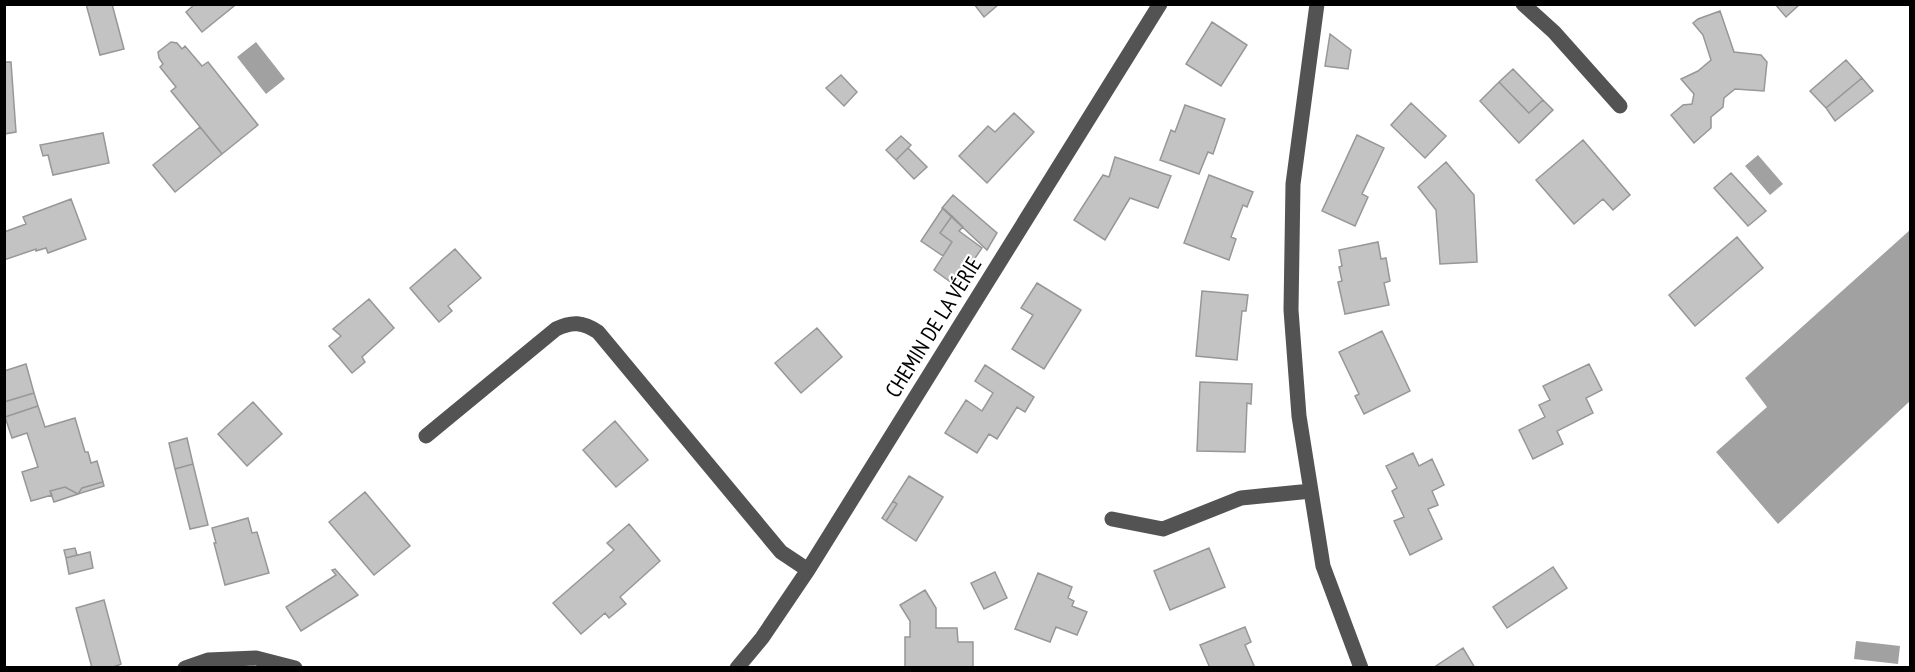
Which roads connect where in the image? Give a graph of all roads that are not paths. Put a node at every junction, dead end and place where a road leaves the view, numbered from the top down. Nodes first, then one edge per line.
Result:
1 (1160, 4) edge
2 (1317, 4) edge
3 (1523, 4) edge
4 (1620, 106) dead end
5 (426, 436) dead end
6 (1311, 491) junction
7 (1112, 519) dead end
8 (808, 570) junction
9 (185, 668) edge
10 (295, 668) edge
11 (737, 668) edge
12 (1361, 668) edge

1 - 8 street, CHEMIN DE LA VÉRIE
2 - 6 street
3 - 4 street
5 - 8 street
6 - 7 street
6 - 12 street
8 - 11 street, CHEMIN DE LA VÉRIE
9 - 10 street

